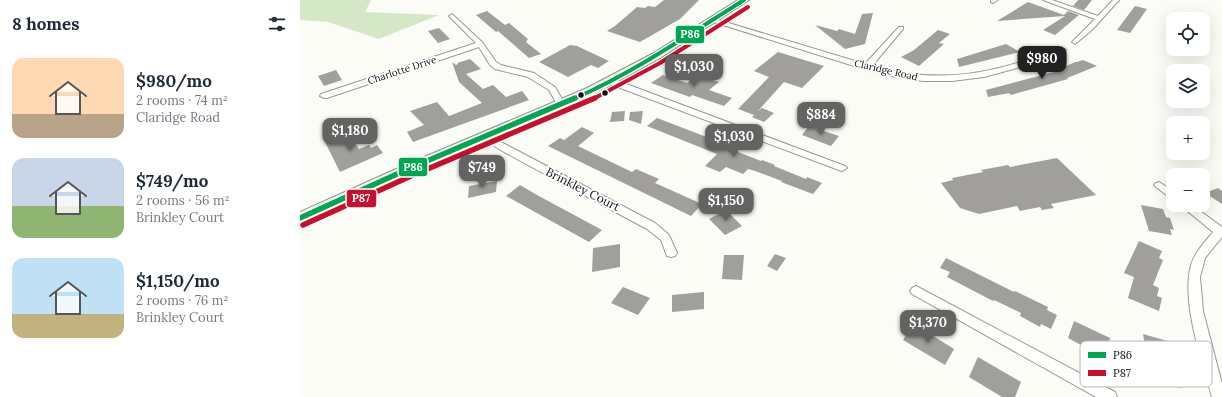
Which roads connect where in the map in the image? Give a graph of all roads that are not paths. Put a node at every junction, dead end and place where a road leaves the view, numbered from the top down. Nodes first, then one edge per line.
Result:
1 (744, 0) edge
2 (1046, 0) edge
3 (1116, 0) edge
4 (452, 16) dead end
5 (1099, 18) junction
6 (712, 20) junction
7 (901, 28) dead end
8 (1075, 42) dead end
9 (481, 44) junction
10 (1062, 50) dead end
11 (867, 67) junction
12 (610, 81) junction
13 (324, 96) dead end
14 (561, 104) junction
15 (484, 136) junction
16 (842, 168) dead end
17 (1159, 185) dead end
18 (1166, 190) edge
19 (1194, 212) edge
20 (300, 218) edge
21 (1221, 232) edge
22 (671, 253) dead end
23 (916, 291) dead end
24 (1205, 341) edge
25 (1212, 369) edge
26 (1080, 381) edge
27 (1092, 387) edge
28 (1110, 397) edge
29 (1219, 397) edge

1 - 6 main road
2 - 5 street
3 - 5 street
4 - 9 street
5 - 8 street
6 - 11 street, Claridge Road
6 - 12 main road
7 - 11 street
9 - 13 street, Charlotte Drive
9 - 14 street
10 - 11 street, Claridge Road
12 - 14 main road
12 - 16 street
14 - 15 main road
15 - 20 main road
15 - 22 street, Brinkley Court
17 - 18 street
19 - 21 street
21 - 24 street
23 - 26 street
25 - 29 street
27 - 28 street

